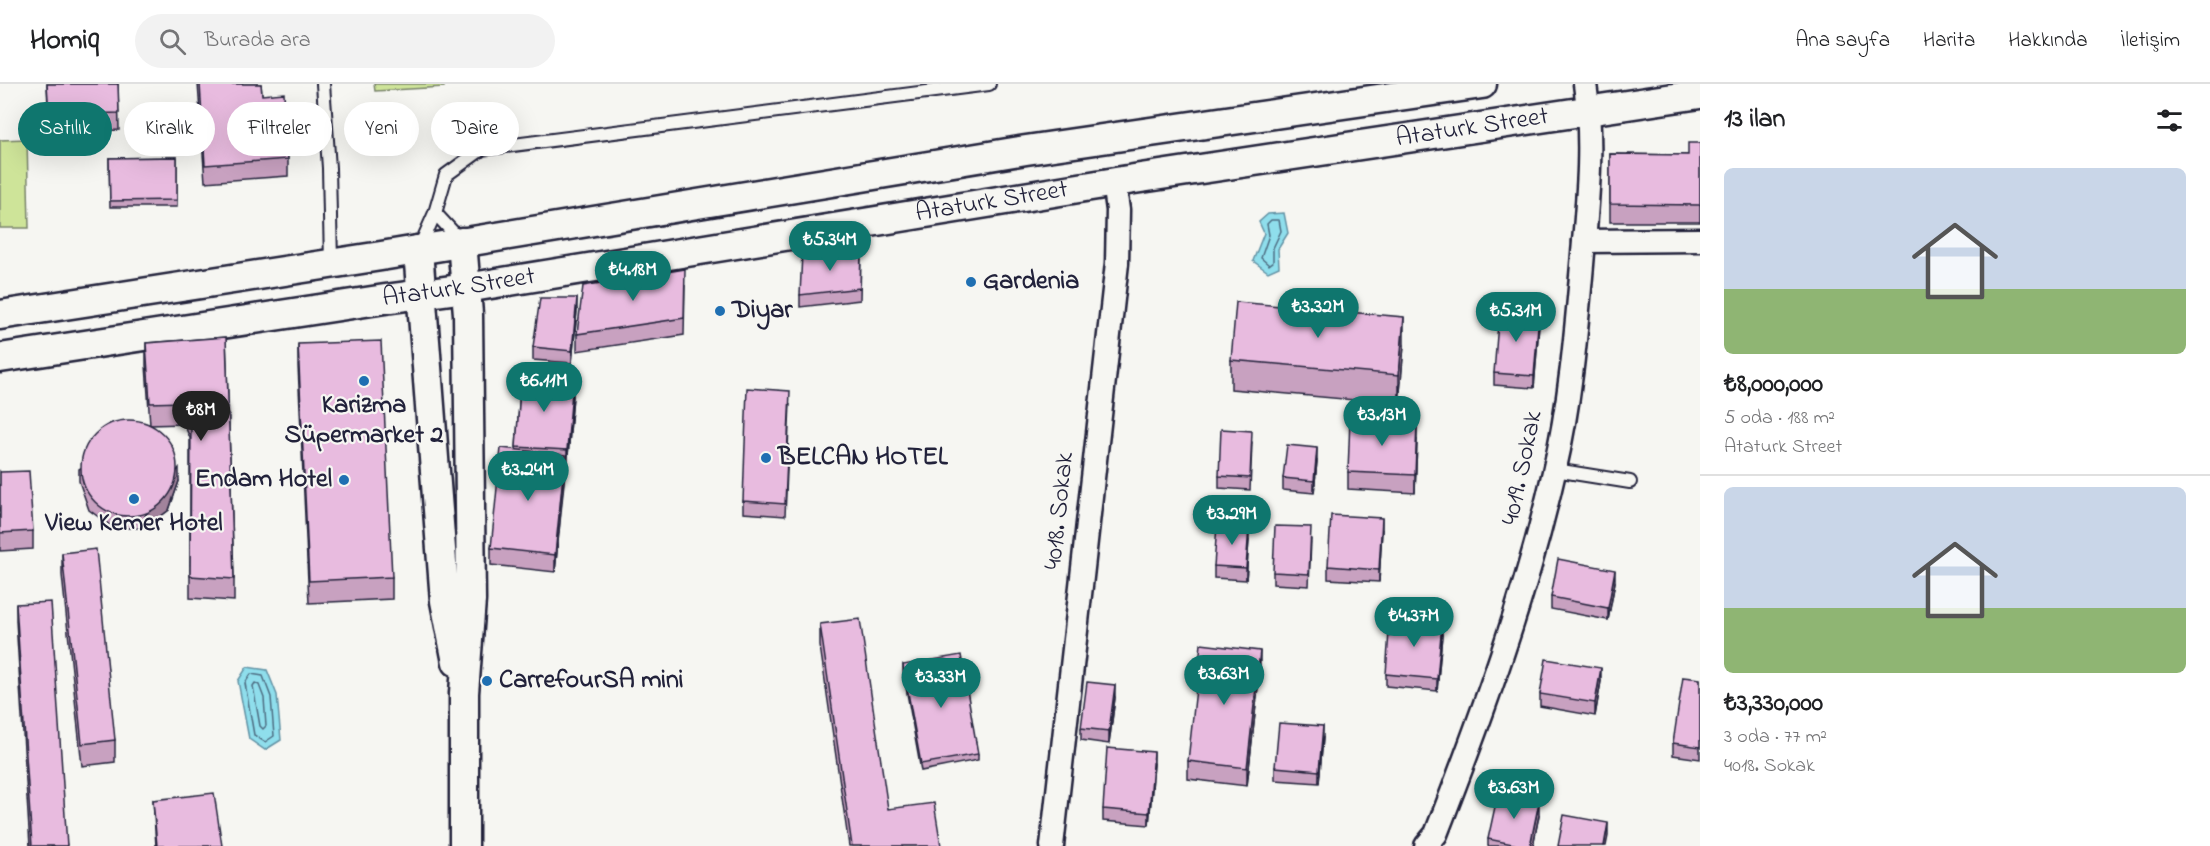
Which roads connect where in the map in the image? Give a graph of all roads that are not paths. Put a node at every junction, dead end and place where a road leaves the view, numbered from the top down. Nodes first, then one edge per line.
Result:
1 (323, 84) edge
2 (989, 84) edge
3 (1482, 84) edge
4 (1700, 94) edge
5 (1587, 97) edge
6 (1114, 182) junction
7 (435, 213) junction
8 (1700, 240) edge
9 (1584, 241) junction
10 (462, 242) junction
11 (418, 249) junction
12 (331, 262) junction
13 (466, 288) junction
14 (423, 293) junction
15 (0, 315) edge
16 (0, 358) edge
17 (1555, 470) junction
18 (1630, 482) dead end
19 (464, 693) junction
20 (464, 846) edge
21 (1052, 846) edge
22 (1426, 846) edge

1 - 12 lane
2 - 7 lane
3 - 10 street, Ataturk Street
4 - 5 street, Ataturk Street
5 - 6 street, Ataturk Street
5 - 9 street, 4019. Sokak
6 - 13 street, Ataturk Street
6 - 21 street, 4018. Sokak
7 - 10 lane
7 - 11 lane
8 - 9 street
9 - 17 street, 4019. Sokak
10 - 11 street, Ataturk Street
10 - 13 street
11 - 12 street, Ataturk Street
11 - 14 street
12 - 15 street, Ataturk Street
13 - 14 street, Ataturk Street
13 - 19 street
14 - 16 street, Ataturk Street
14 - 19 street
17 - 18 lane
17 - 22 street, 4019. Sokak
19 - 20 street

